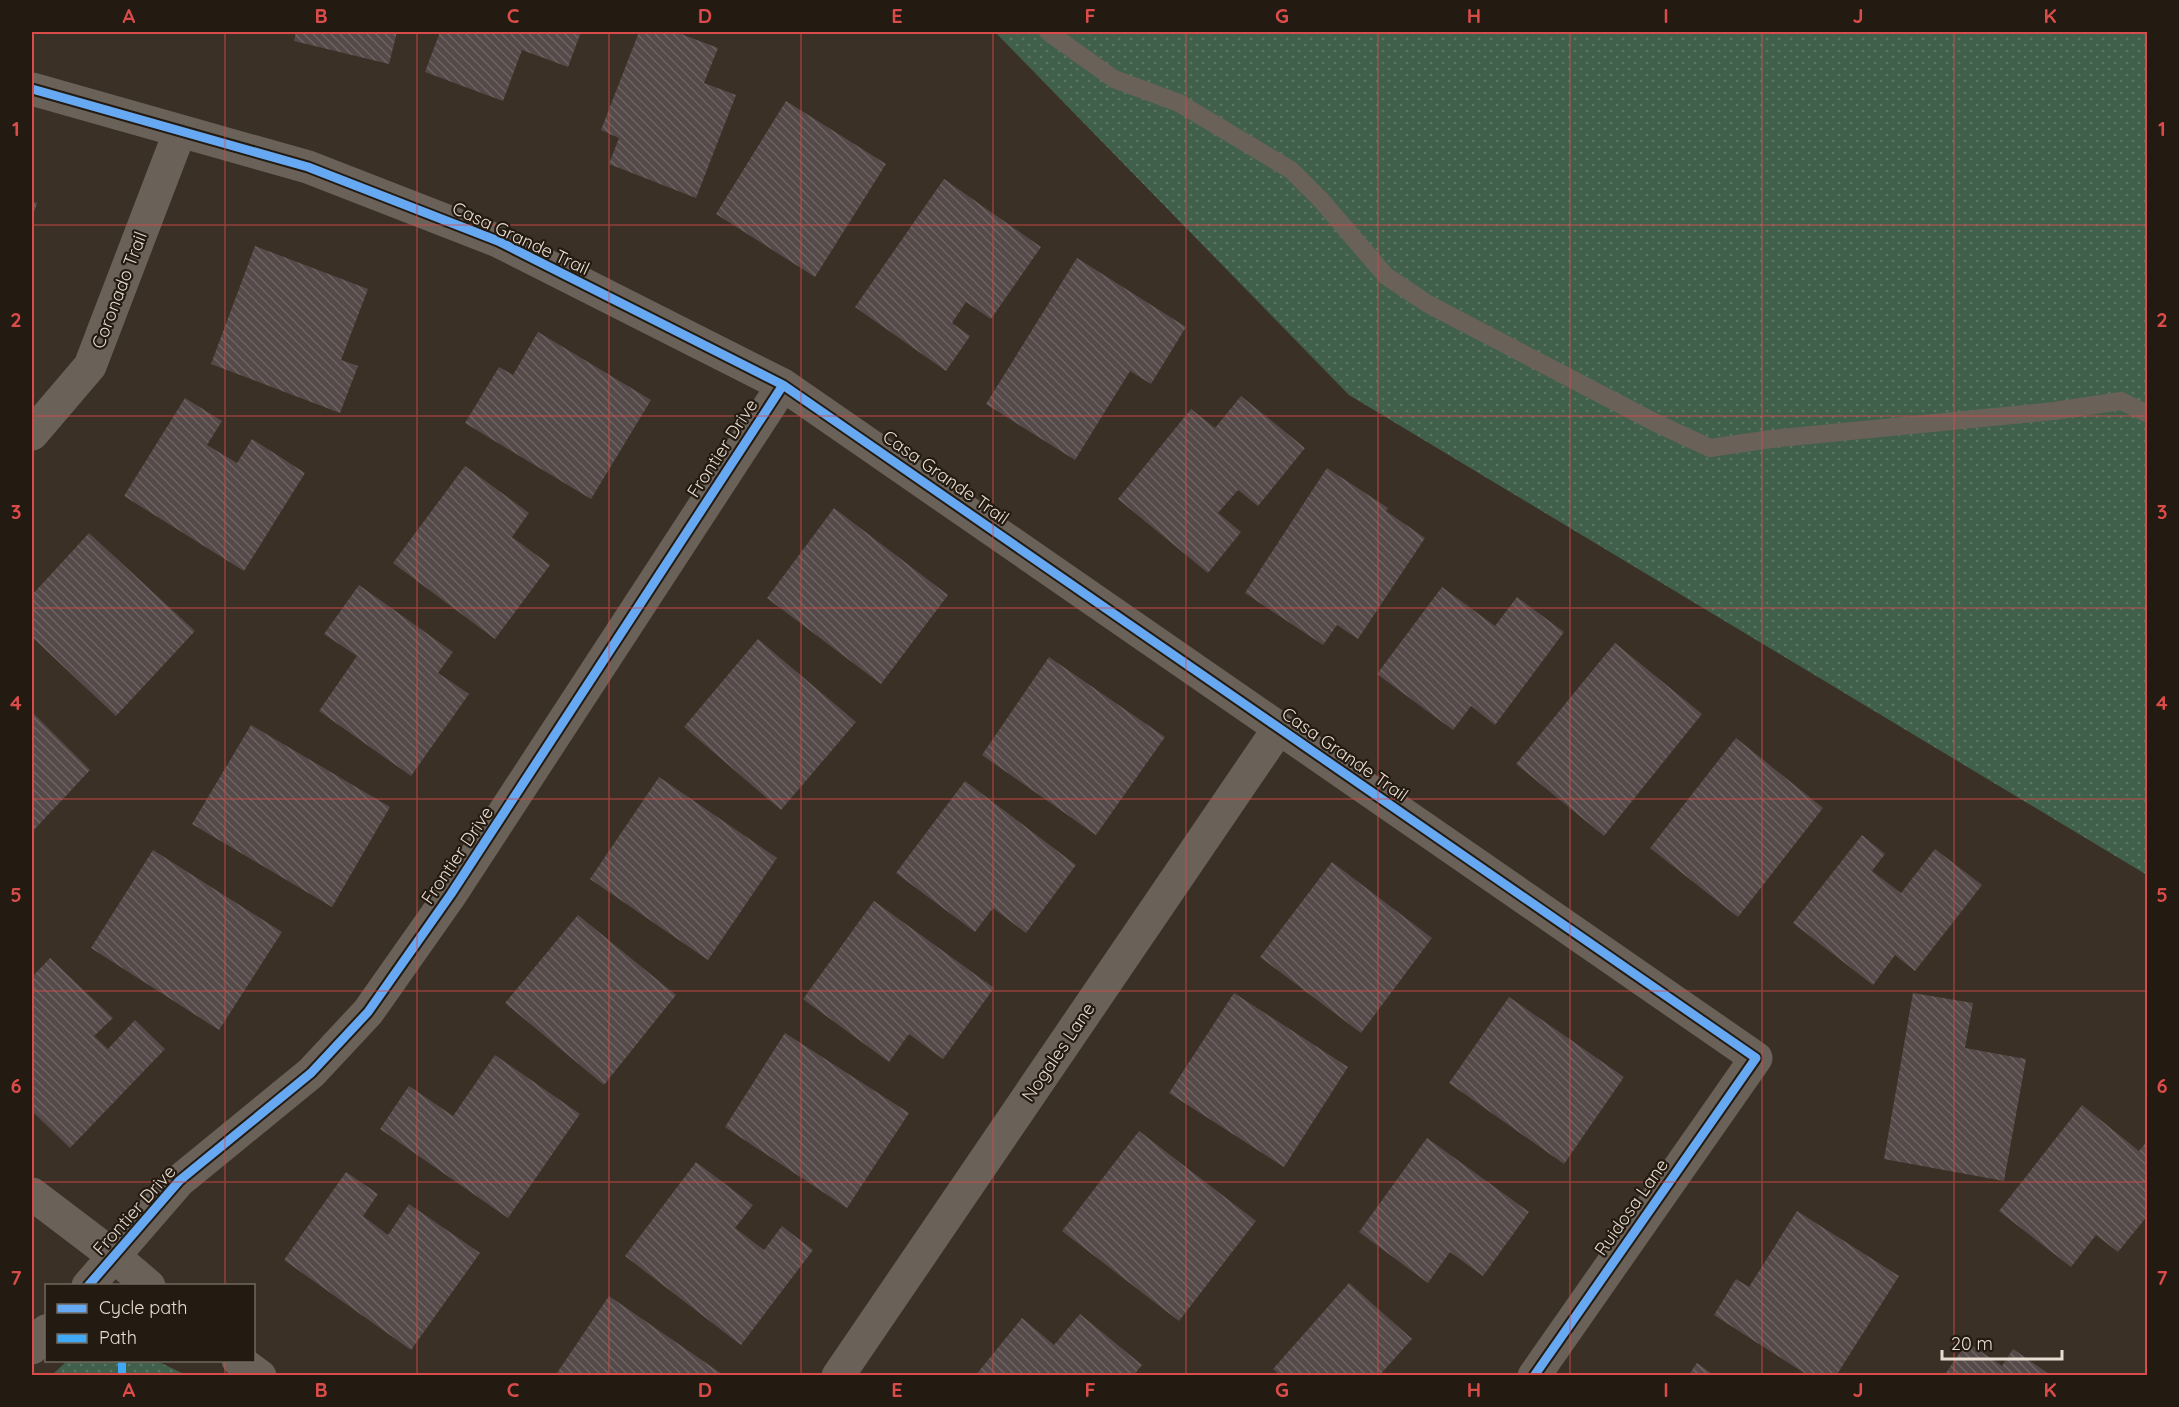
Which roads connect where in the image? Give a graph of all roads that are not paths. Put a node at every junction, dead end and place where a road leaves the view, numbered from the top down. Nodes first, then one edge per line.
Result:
1 (1048, 32) edge
2 (32, 89) edge
3 (180, 131) junction
4 (783, 385) junction
5 (2148, 414) edge
6 (32, 434) edge
7 (1279, 728) junction
8 (1756, 1058) joint
9 (32, 1194) edge
10 (115, 1257) junction
11 (90, 1284) edge
12 (147, 1284) edge
13 (45, 1332) edge
14 (32, 1348) edge
15 (241, 1362) edge
16 (260, 1376) edge
17 (838, 1376) edge
18 (1534, 1376) edge

1 - 5 lane
2 - 3 street, Casa Grande Trail
3 - 4 street, Casa Grande Trail
3 - 6 street, Coronado Trail
4 - 7 street, Casa Grande Trail
4 - 10 street, Frontier Drive
7 - 8 street, Casa Grande Trail
7 - 17 street, Nogales Lane
8 - 18 street, Ruidosa Lane
9 - 10 street
10 - 11 street, Frontier Drive
10 - 12 street
13 - 14 street
15 - 16 street

